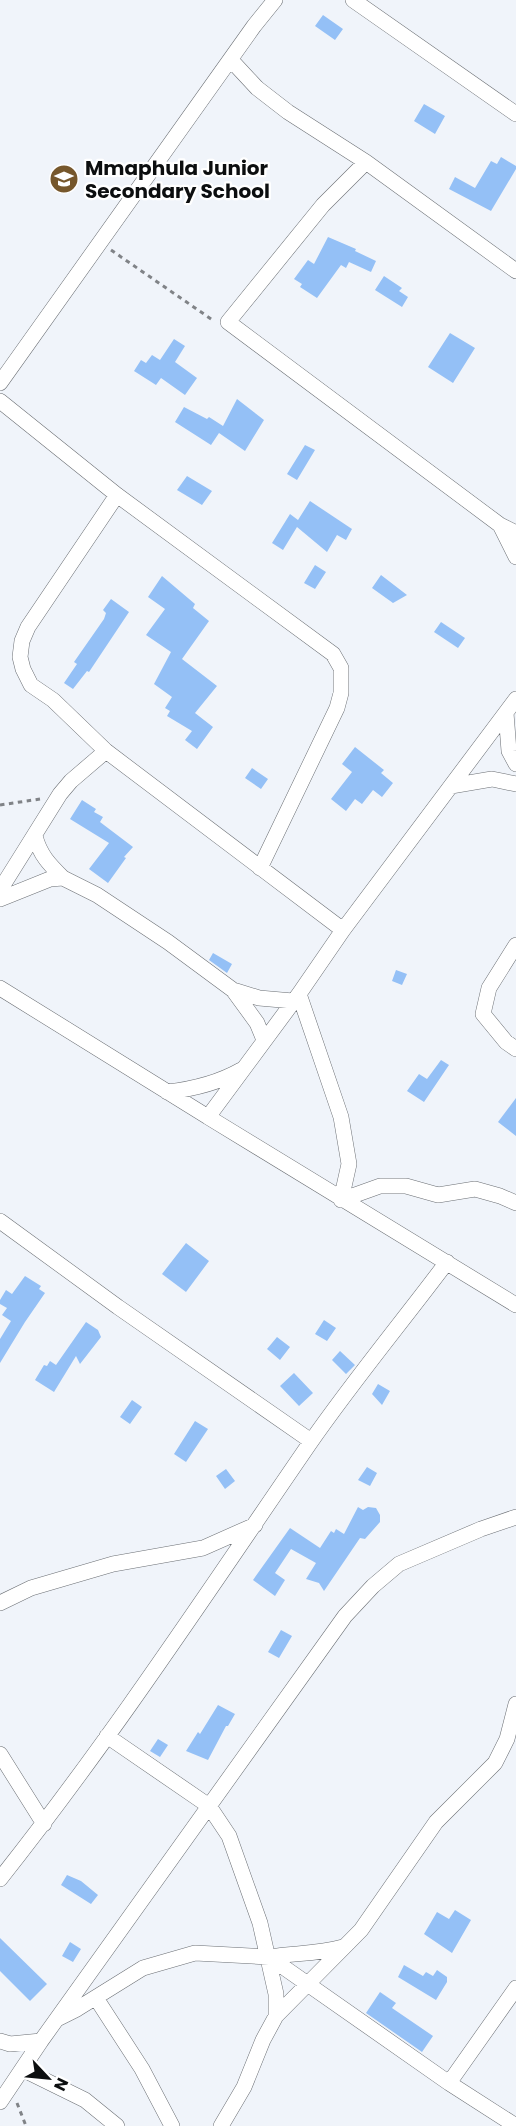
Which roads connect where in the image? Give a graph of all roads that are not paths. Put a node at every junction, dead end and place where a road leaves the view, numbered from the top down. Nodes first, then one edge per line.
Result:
1 (275, 0) edge
2 (353, 0) edge
3 (231, 60) junction
4 (516, 114) edge
5 (366, 162) junction
6 (516, 271) edge
7 (0, 384) edge
8 (0, 401) edge
9 (117, 495) junction
10 (500, 525) junction
11 (516, 533) edge
12 (516, 558) edge
13 (516, 699) edge
14 (506, 713) junction
15 (106, 751) junction
16 (516, 764) edge
17 (516, 784) edge
18 (451, 786) junction
19 (35, 836) junction
20 (260, 868) junction
21 (63, 878) junction
22 (0, 890) edge
23 (0, 898) edge
24 (343, 930) junction
25 (516, 945) edge
26 (0, 988) edge
27 (233, 990) junction
28 (296, 998) junction
29 (264, 1040) junction
30 (516, 1049) edge
31 (245, 1067) junction
32 (167, 1092) junction
33 (208, 1117) junction
34 (341, 1200) junction
35 (516, 1203) edge
36 (0, 1221) edge
37 (447, 1262) junction
38 (516, 1305) edge
39 (311, 1441) junction
40 (516, 1517) edge
41 (255, 1525) junction
42 (0, 1603) edge
43 (516, 1704) edge
44 (107, 1736) junction
45 (0, 1754) edge
46 (209, 1806) junction
47 (44, 1824) junction
48 (0, 1879) edge
49 (343, 1947) junction
50 (269, 1957) junction
51 (308, 1984) junction
52 (516, 1988) edge
53 (96, 1998) junction
54 (276, 2016) junction
55 (56, 2020) junction
56 (0, 2041) edge
57 (41, 2041) junction
58 (22, 2069) junction
59 (448, 2083) junction
60 (0, 2102) edge
61 (117, 2126) edge
62 (172, 2126) edge
63 (221, 2126) edge
64 (516, 2126) edge

1 - 3 street
2 - 4 street
3 - 5 street
3 - 7 street
5 - 6 street
5 - 10 street
8 - 9 street
9 - 15 street
9 - 20 street
10 - 11 street
10 - 12 street
13 - 14 street
14 - 16 street
14 - 18 street
15 - 19 street
15 - 20 street
17 - 18 street
18 - 24 street
19 - 21 street
19 - 22 street
20 - 24 street
21 - 23 street
21 - 27 street
24 - 28 street
25 - 30 street
26 - 32 street
27 - 28 street
27 - 29 street
28 - 29 street
28 - 34 street
29 - 31 street
31 - 32 street
31 - 33 street
32 - 33 street
33 - 34 street
34 - 35 street
34 - 37 street
36 - 39 street
37 - 38 street
37 - 39 street
39 - 41 street
40 - 46 street
41 - 42 street
41 - 44 street
43 - 49 street
44 - 46 street
44 - 47 street
45 - 47 street
46 - 50 street
46 - 55 street
47 - 48 street
49 - 50 street
49 - 51 street
50 - 51 street
50 - 53 street
50 - 54 street
51 - 54 street
51 - 59 street
52 - 59 street
53 - 55 street
53 - 62 street
54 - 63 street
55 - 57 street
56 - 57 street
57 - 58 street
58 - 60 street
58 - 61 street
59 - 64 street

